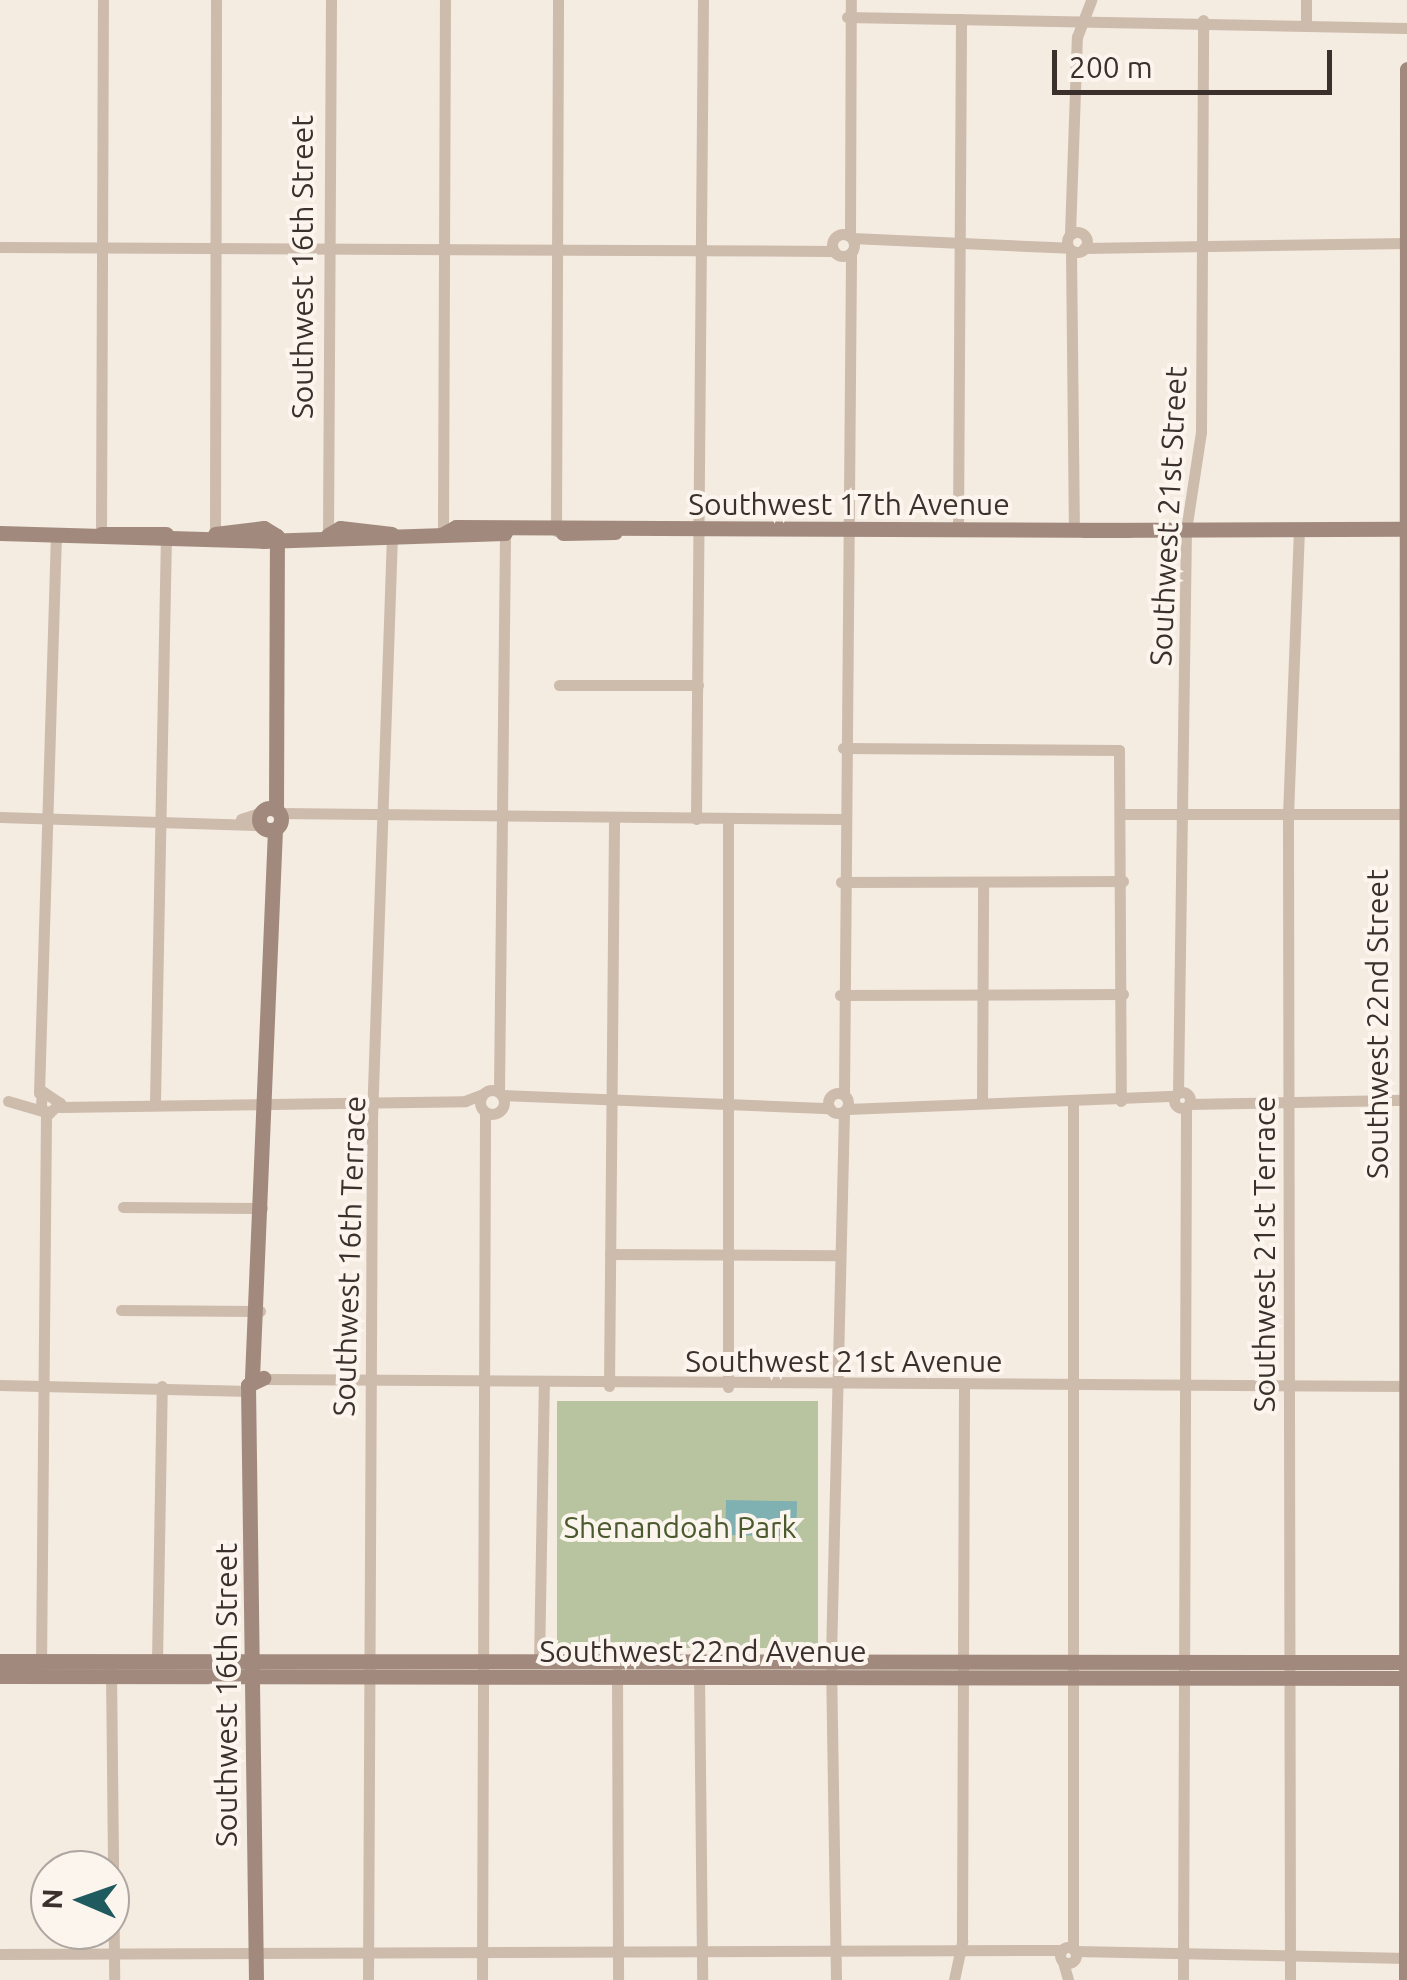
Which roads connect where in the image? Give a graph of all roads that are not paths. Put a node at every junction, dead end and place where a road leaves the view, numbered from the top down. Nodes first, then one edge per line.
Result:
1 (103, 0) edge
2 (216, 0) edge
3 (330, 0) edge
4 (445, 0) edge
5 (558, 0) edge
6 (702, 0) edge
7 (850, 0) edge
8 (1092, 0) edge
9 (1306, 0) edge
10 (847, 17) junction
11 (961, 20) junction
12 (1203, 20) junction
13 (1084, 21) junction
14 (1306, 24) junction
15 (1407, 28) edge
16 (1407, 69) edge
17 (1076, 242) junction
18 (1202, 242) junction
19 (1406, 243) edge
20 (960, 244) junction
21 (843, 245) junction
22 (0, 246) edge
23 (102, 246) junction
24 (702, 247) junction
25 (216, 248) junction
26 (330, 248) junction
27 (444, 248) junction
28 (557, 248) junction
29 (1407, 387) edge
30 (1406, 528) edge
31 (1300, 529) junction
32 (958, 530) junction
33 (1079, 530) junction
34 (1186, 530) junction
35 (843, 531) junction
36 (700, 532) junction
37 (0, 533) edge
38 (56, 533) junction
39 (505, 533) junction
40 (560, 533) junction
41 (101, 534) junction
42 (166, 534) junction
43 (215, 534) junction
44 (392, 534) junction
45 (442, 534) junction
46 (328, 535) junction
47 (277, 536) junction
48 (558, 685) dead end
49 (698, 685) junction
50 (843, 748) junction
51 (1124, 814) junction
52 (1406, 814) edge
53 (1182, 815) junction
54 (1288, 815) junction
55 (0, 817) edge
56 (50, 818) junction
57 (161, 818) junction
58 (385, 818) junction
59 (728, 818) junction
60 (270, 819) junction
61 (499, 819) junction
62 (614, 819) junction
63 (696, 819) junction
64 (842, 819) junction
65 (1123, 881) junction
66 (841, 882) junction
67 (983, 882) junction
68 (1123, 994) junction
69 (840, 995) junction
70 (982, 995) junction
71 (492, 1093) junction
72 (1288, 1100) junction
73 (1406, 1100) edge
74 (1074, 1101) junction
75 (1121, 1101) junction
76 (4, 1102) edge
77 (49, 1102) junction
78 (156, 1102) junction
79 (265, 1102) junction
80 (376, 1102) junction
81 (466, 1102) junction
82 (524, 1102) junction
83 (838, 1102) junction
84 (982, 1102) junction
85 (1180, 1102) junction
86 (611, 1103) junction
87 (728, 1103) junction
88 (492, 1111) junction
89 (123, 1207) dead end
90 (262, 1208) junction
91 (610, 1254) junction
92 (730, 1254) junction
93 (836, 1255) junction
94 (121, 1310) dead end
95 (260, 1310) junction
96 (0, 1385) edge
97 (255, 1385) junction
98 (486, 1385) junction
99 (544, 1385) junction
100 (46, 1386) junction
101 (162, 1386) junction
102 (370, 1386) junction
103 (609, 1386) junction
104 (1071, 1386) junction
105 (1182, 1386) junction
106 (1288, 1386) junction
107 (1406, 1386) edge
108 (728, 1387) junction
109 (834, 1388) junction
110 (964, 1388) junction
111 (0, 1661) edge
112 (157, 1661) junction
113 (539, 1663) junction
114 (250, 1668) junction
115 (41, 1669) junction
116 (111, 1669) junction
117 (365, 1669) junction
118 (961, 1669) junction
119 (1068, 1669) junction
120 (479, 1670) junction
121 (1183, 1670) junction
122 (1289, 1670) junction
123 (1406, 1670) edge
124 (617, 1671) junction
125 (699, 1671) junction
126 (832, 1671) junction
127 (0, 1676) edge
128 (0, 1954) edge
129 (256, 1954) junction
130 (114, 1955) junction
131 (368, 1955) junction
132 (482, 1955) junction
133 (618, 1955) junction
134 (702, 1955) junction
135 (835, 1955) junction
136 (958, 1955) junction
137 (1070, 1955) junction
138 (1183, 1955) junction
139 (1290, 1956) junction
140 (1406, 1958) edge
141 (114, 1980) edge
142 (256, 1980) edge
143 (368, 1980) edge
144 (482, 1980) edge
145 (618, 1980) edge
146 (702, 1980) edge
147 (836, 1980) edge
148 (954, 1980) edge
149 (1068, 1980) edge
150 (1183, 1980) edge
151 (1290, 1980) edge
152 (1406, 1980) edge

1 - 23 street
2 - 25 street
3 - 26 street, Southwest 16th Street
4 - 27 street
5 - 28 street
6 - 24 street
7 - 10 street
8 - 13 street
9 - 14 street
10 - 11 street
10 - 21 street
11 - 13 street
11 - 20 street
12 - 13 street
12 - 14 street
12 - 18 street, Southwest 21st Street
13 - 17 street
14 - 15 street
16 - 19 main road, Southwest 22nd Street
17 - 18 street
17 - 20 street
17 - 33 street
18 - 19 street
18 - 34 street, Southwest 21st Street
19 - 29 main road, Southwest 22nd Street
20 - 21 street
20 - 32 street
21 - 24 street
21 - 35 street
22 - 23 street
23 - 25 street
23 - 41 street
24 - 28 street
24 - 36 street
25 - 26 street
25 - 43 street
26 - 27 street
26 - 46 street, Southwest 16th Street
27 - 28 street
27 - 45 street
28 - 40 street
29 - 30 main road, Southwest 22nd Street
30 - 31 main road, Southwest 17th Avenue
30 - 52 main road, Southwest 22nd Street
31 - 34 main road, Southwest 17th Avenue
31 - 54 street, Southwest 21st Terrace
32 - 33 main road, Southwest 17th Avenue
32 - 35 main road, Southwest 17th Avenue
33 - 34 main road, Southwest 17th Avenue
34 - 53 street, Southwest 21st Street
35 - 36 main road, Southwest 17th Avenue
35 - 50 street
36 - 40 main road, Southwest 17th Avenue
36 - 49 street
37 - 38 main road, Southwest 17th Avenue
38 - 41 main road, Southwest 17th Avenue
38 - 56 street
39 - 40 main road, Southwest 17th Avenue
39 - 45 main road, Southwest 17th Avenue
39 - 61 street
41 - 42 main road, Southwest 17th Avenue
42 - 43 main road, Southwest 17th Avenue
42 - 57 street
43 - 47 main road, Southwest 17th Avenue
44 - 45 main road, Southwest 17th Avenue
44 - 46 main road, Southwest 17th Avenue
44 - 58 street, Southwest 16th Terrace
46 - 47 main road, Southwest 17th Avenue
47 - 60 main road, Southwest 16th Street
48 - 49 street
49 - 63 street
50 - 51 street
50 - 64 street
51 - 53 street
51 - 65 street
52 - 54 street
52 - 73 main road, Southwest 22nd Street
53 - 54 street
53 - 85 street, Southwest 21st Street
54 - 72 street, Southwest 21st Terrace
55 - 56 street
56 - 57 street
56 - 77 street
57 - 60 street
57 - 78 street
58 - 60 street
58 - 61 street
58 - 80 street, Southwest 16th Terrace
59 - 63 street
59 - 64 street
59 - 87 street
60 - 79 main road, Southwest 16th Street
61 - 62 street
61 - 71 street
62 - 63 street
62 - 86 street
64 - 66 street
65 - 67 street
65 - 68 street
66 - 67 street
66 - 69 street
67 - 70 street
68 - 70 street
68 - 75 street
69 - 70 street
69 - 83 street
70 - 84 street
71 - 81 street
71 - 82 street
71 - 88 street
71 - 88 street
72 - 73 street
72 - 85 street
72 - 106 street, Southwest 21st Terrace
73 - 107 main road, Southwest 22nd Street
74 - 75 street
74 - 84 street
74 - 104 street
75 - 85 street
76 - 77 street
77 - 78 street
77 - 100 street
78 - 79 street
79 - 80 street
79 - 90 main road, Southwest 16th Street
80 - 81 street
80 - 102 street, Southwest 16th Terrace
81 - 88 street
82 - 86 street
82 - 88 street
83 - 84 street
83 - 87 street
83 - 93 street
85 - 105 street, Southwest 21st Street
86 - 87 street
86 - 91 street
87 - 92 street
88 - 98 street
89 - 90 street
90 - 95 main road, Southwest 16th Street
91 - 92 street
91 - 103 street
92 - 93 street
92 - 108 street
93 - 109 street
94 - 95 street
95 - 97 main road, Southwest 16th Street
96 - 100 street, Southwest 21st Avenue
97 - 101 street, Southwest 21st Avenue
97 - 102 street, Southwest 21st Avenue
97 - 114 main road, Southwest 16th Street
98 - 99 street, Southwest 21st Avenue
98 - 102 street, Southwest 21st Avenue
98 - 120 street
99 - 103 street, Southwest 21st Avenue
99 - 113 street
100 - 101 street, Southwest 21st Avenue
100 - 115 street
101 - 112 street
102 - 117 street, Southwest 16th Terrace
103 - 108 street, Southwest 21st Avenue
104 - 105 street, Southwest 21st Avenue
104 - 110 street, Southwest 21st Avenue
104 - 119 street
105 - 106 street, Southwest 21st Avenue
105 - 121 street, Southwest 21st Street
106 - 107 street, Southwest 21st Avenue
106 - 122 street, Southwest 21st Terrace
107 - 123 main road, Southwest 22nd Street
108 - 109 street, Southwest 21st Avenue
109 - 110 street, Southwest 21st Avenue
109 - 126 street
110 - 118 street
111 - 115 main road, Southwest 22nd Avenue
112 - 114 main road, Southwest 22nd Avenue
112 - 116 main road, Southwest 22nd Avenue
113 - 120 main road, Southwest 22nd Avenue
113 - 124 main road, Southwest 22nd Avenue
114 - 116 main road, Southwest 22nd Avenue
114 - 117 main road, Southwest 22nd Avenue
114 - 129 main road, Southwest 16th Street
115 - 116 main road, Southwest 22nd Avenue
115 - 127 main road, Southwest 22nd Avenue
116 - 130 street
117 - 120 main road, Southwest 22nd Avenue
117 - 131 street, Southwest 16th Terrace
118 - 119 main road, Southwest 22nd Avenue
118 - 126 main road, Southwest 22nd Avenue
118 - 136 street
119 - 121 main road, Southwest 22nd Avenue
119 - 137 street
120 - 124 main road, Southwest 22nd Avenue
120 - 132 street
121 - 122 main road, Southwest 22nd Avenue
121 - 138 street, Southwest 21st Street
122 - 123 main road, Southwest 22nd Avenue
122 - 139 street, Southwest 21st Terrace
123 - 140 main road, Southwest 22nd Street
124 - 125 main road, Southwest 22nd Avenue
124 - 133 street
125 - 126 main road, Southwest 22nd Avenue
125 - 134 street
126 - 135 street
128 - 130 street
129 - 130 street
129 - 131 street
129 - 142 main road, Southwest 16th Street
130 - 141 street
131 - 132 street
131 - 143 street, Southwest 16th Terrace
132 - 133 street
132 - 144 street
133 - 134 street
133 - 145 street
134 - 135 street
134 - 146 street
135 - 136 street
135 - 147 street
136 - 137 street
136 - 148 street
137 - 138 street
137 - 149 street
138 - 139 street
138 - 150 street, Southwest 21st Street
139 - 140 street
139 - 151 street, Southwest 21st Terrace
140 - 152 main road, Southwest 22nd Street

